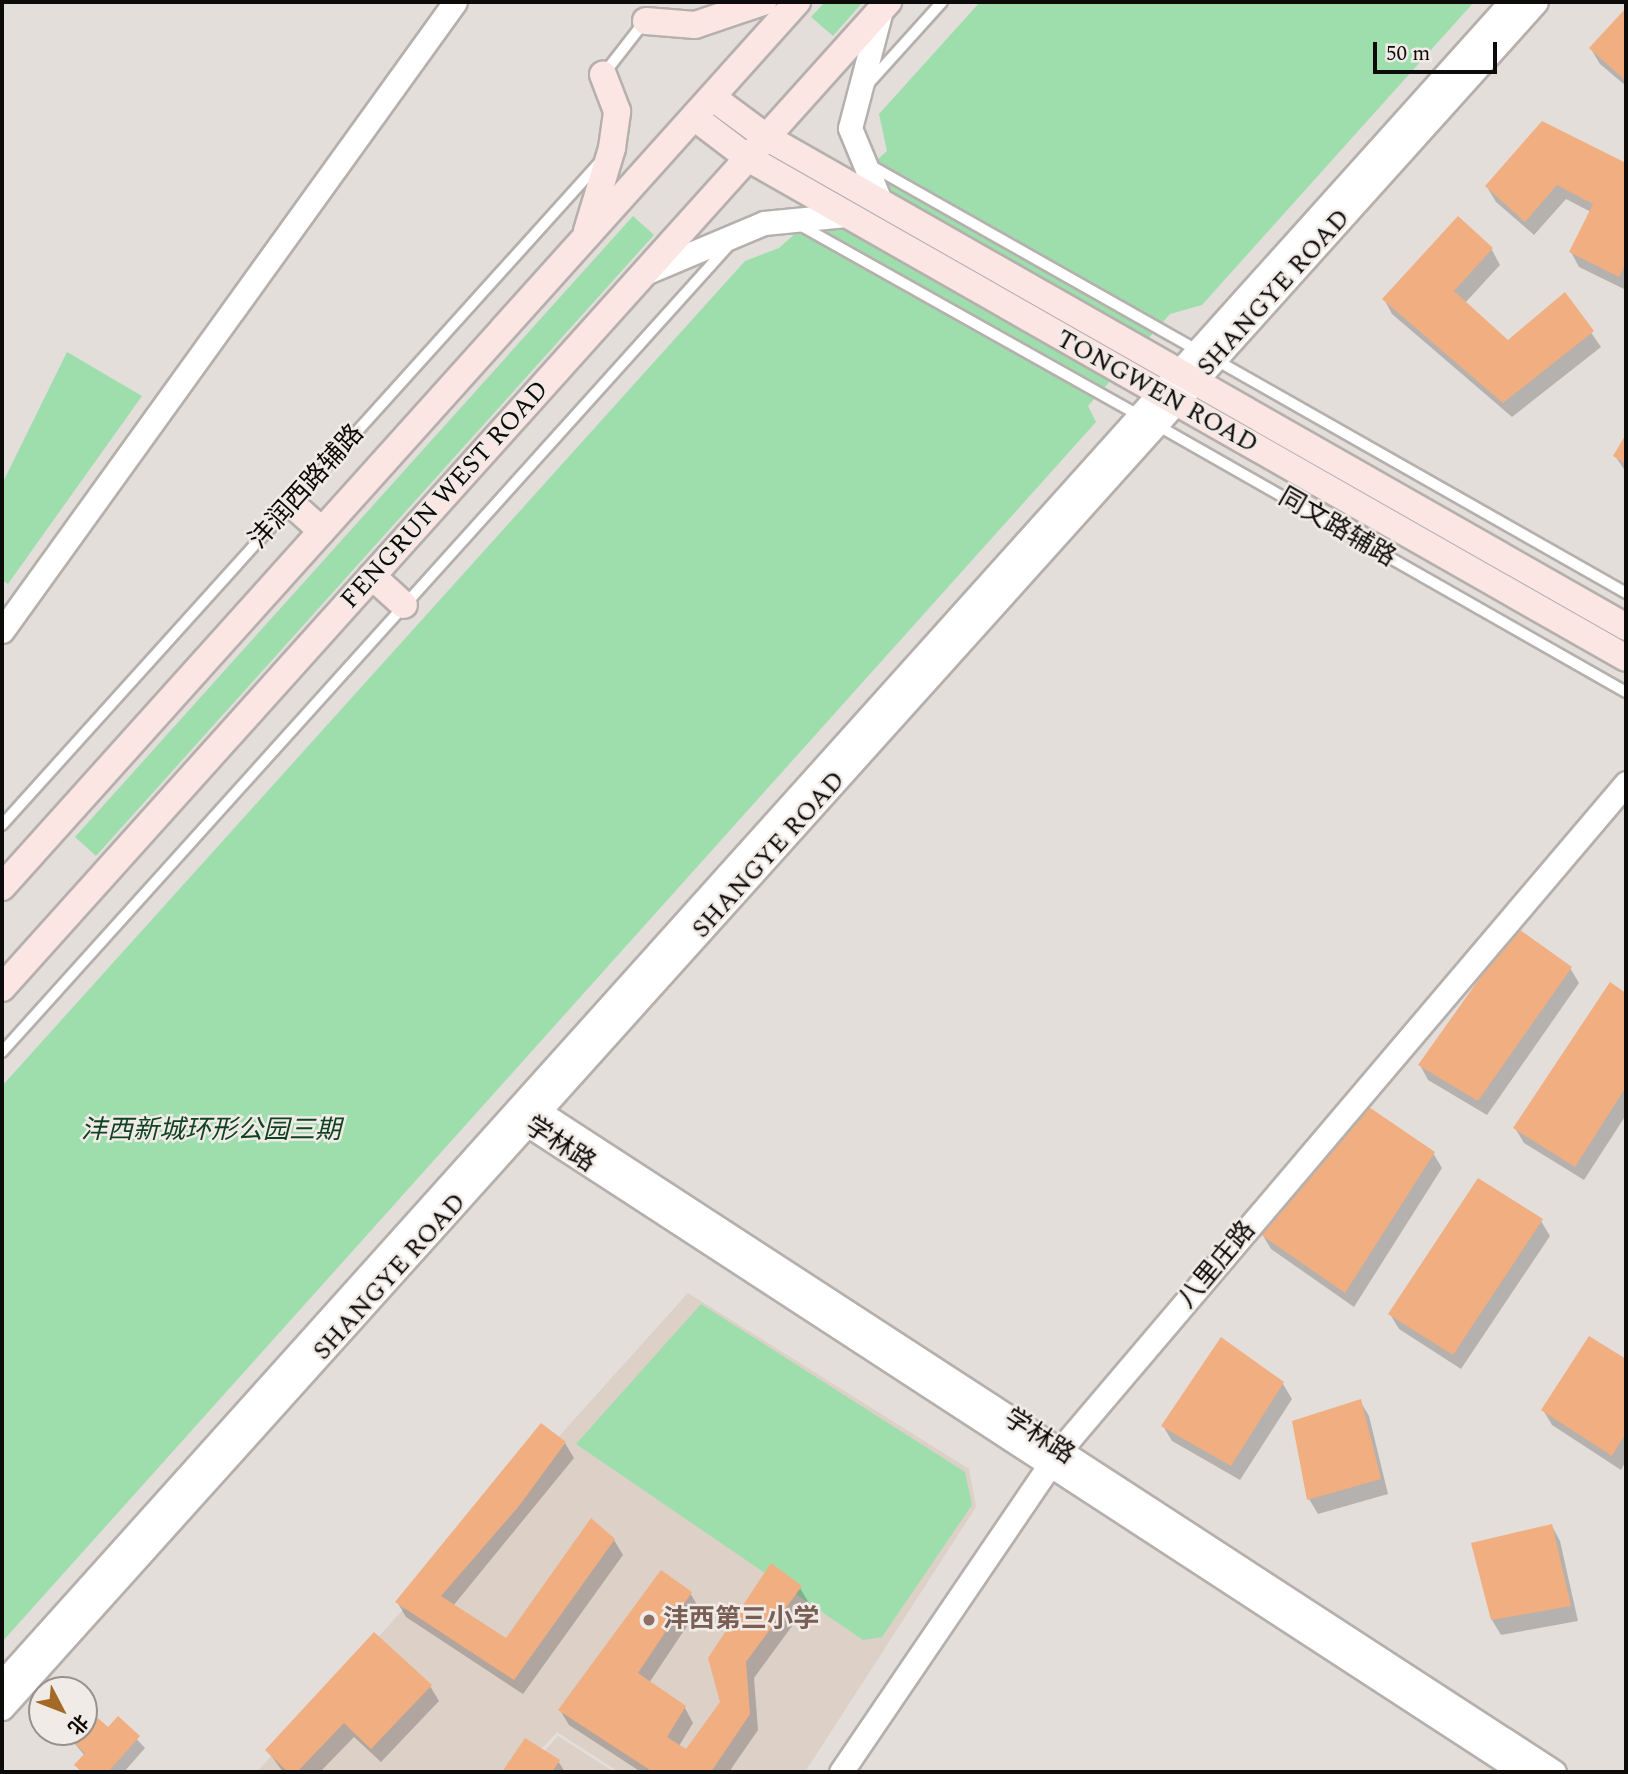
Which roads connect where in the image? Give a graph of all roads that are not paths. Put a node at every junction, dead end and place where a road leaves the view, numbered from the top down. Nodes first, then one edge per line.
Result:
1 (455, 2) edge
2 (763, 2) edge
3 (797, 2) edge
4 (942, 2) edge
5 (1511, 2) edge
6 (1536, 2) edge
7 (885, 6) edge
8 (736, 8) edge
9 (646, 21) joint
10 (603, 75) joint
11 (859, 94) junction
12 (703, 107) junction
13 (766, 137) junction
14 (612, 148) junction
15 (748, 158) junction
16 (863, 161) junction
17 (881, 203) junction
18 (846, 215) junction
19 (792, 220) junction
20 (739, 233) junction
21 (585, 238) junction
22 (645, 273) junction
23 (1207, 355) junction
24 (1187, 377) junction
25 (1168, 399) junction
26 (1148, 420) junction
27 (292, 504) junction
28 (322, 531) junction
29 (372, 576) junction
30 (1626, 593) edge
31 (404, 605) junction
32 (1626, 627) edge
33 (2, 631) edge
34 (1626, 658) edge
35 (1626, 692) edge
36 (1626, 783) edge
37 (2, 825) edge
38 (2, 887) edge
39 (2, 988) edge
40 (2, 1052) edge
41 (526, 1112) junction
42 (1056, 1457) junction
43 (2, 1683) edge
44 (2, 1708) edge
45 (841, 1772) edge
46 (1522, 1772) edge
47 (1554, 1772) edge

1 - 33 street
2 - 8 main road
3 - 12 main road
4 - 11 lane
5 - 23 street, SHANGYE ROAD
6 - 23 street, SHANGYE ROAD
7 - 11 street
7 - 13 main road, FENGRUN WEST ROAD
8 - 9 main road
9 - 10 lane
10 - 14 main road
11 - 16 street
12 - 13 main road, TONGWEN ROAD
12 - 15 main road, TONGWEN ROAD
12 - 21 main road
13 - 15 main road, FENGRUN WEST ROAD
13 - 17 main road, TONGWEN ROAD
14 - 21 main road
14 - 27 lane, 沣润西路辅路
15 - 18 main road, TONGWEN ROAD
15 - 22 main road, FENGRUN WEST ROAD
16 - 17 street
16 - 23 lane
17 - 24 main road, TONGWEN ROAD
18 - 19 street
18 - 25 main road, TONGWEN ROAD
19 - 20 street
19 - 26 lane, 同文路辅路
20 - 22 street
20 - 31 lane, FENGRUN WEST ROAD
21 - 28 main road
22 - 29 main road, FENGRUN WEST ROAD
23 - 24 street, SHANGYE ROAD
23 - 30 lane
24 - 25 street, SHANGYE ROAD
24 - 32 main road, TONGWEN ROAD
25 - 26 street, SHANGYE ROAD
25 - 34 main road, TONGWEN ROAD
26 - 35 lane, 同文路辅路
26 - 41 street, SHANGYE ROAD
27 - 28 main road
27 - 37 lane, 沣润西路辅路
28 - 38 main road
29 - 31 main road
29 - 39 main road, FENGRUN WEST ROAD
31 - 40 lane, FENGRUN WEST ROAD
36 - 42 street, 八里庄路
41 - 42 street, 学林路
41 - 43 street, SHANGYE ROAD
41 - 44 street, SHANGYE ROAD
42 - 45 street, 八里庄路
42 - 46 street, 学林路
42 - 47 street, 学林路

